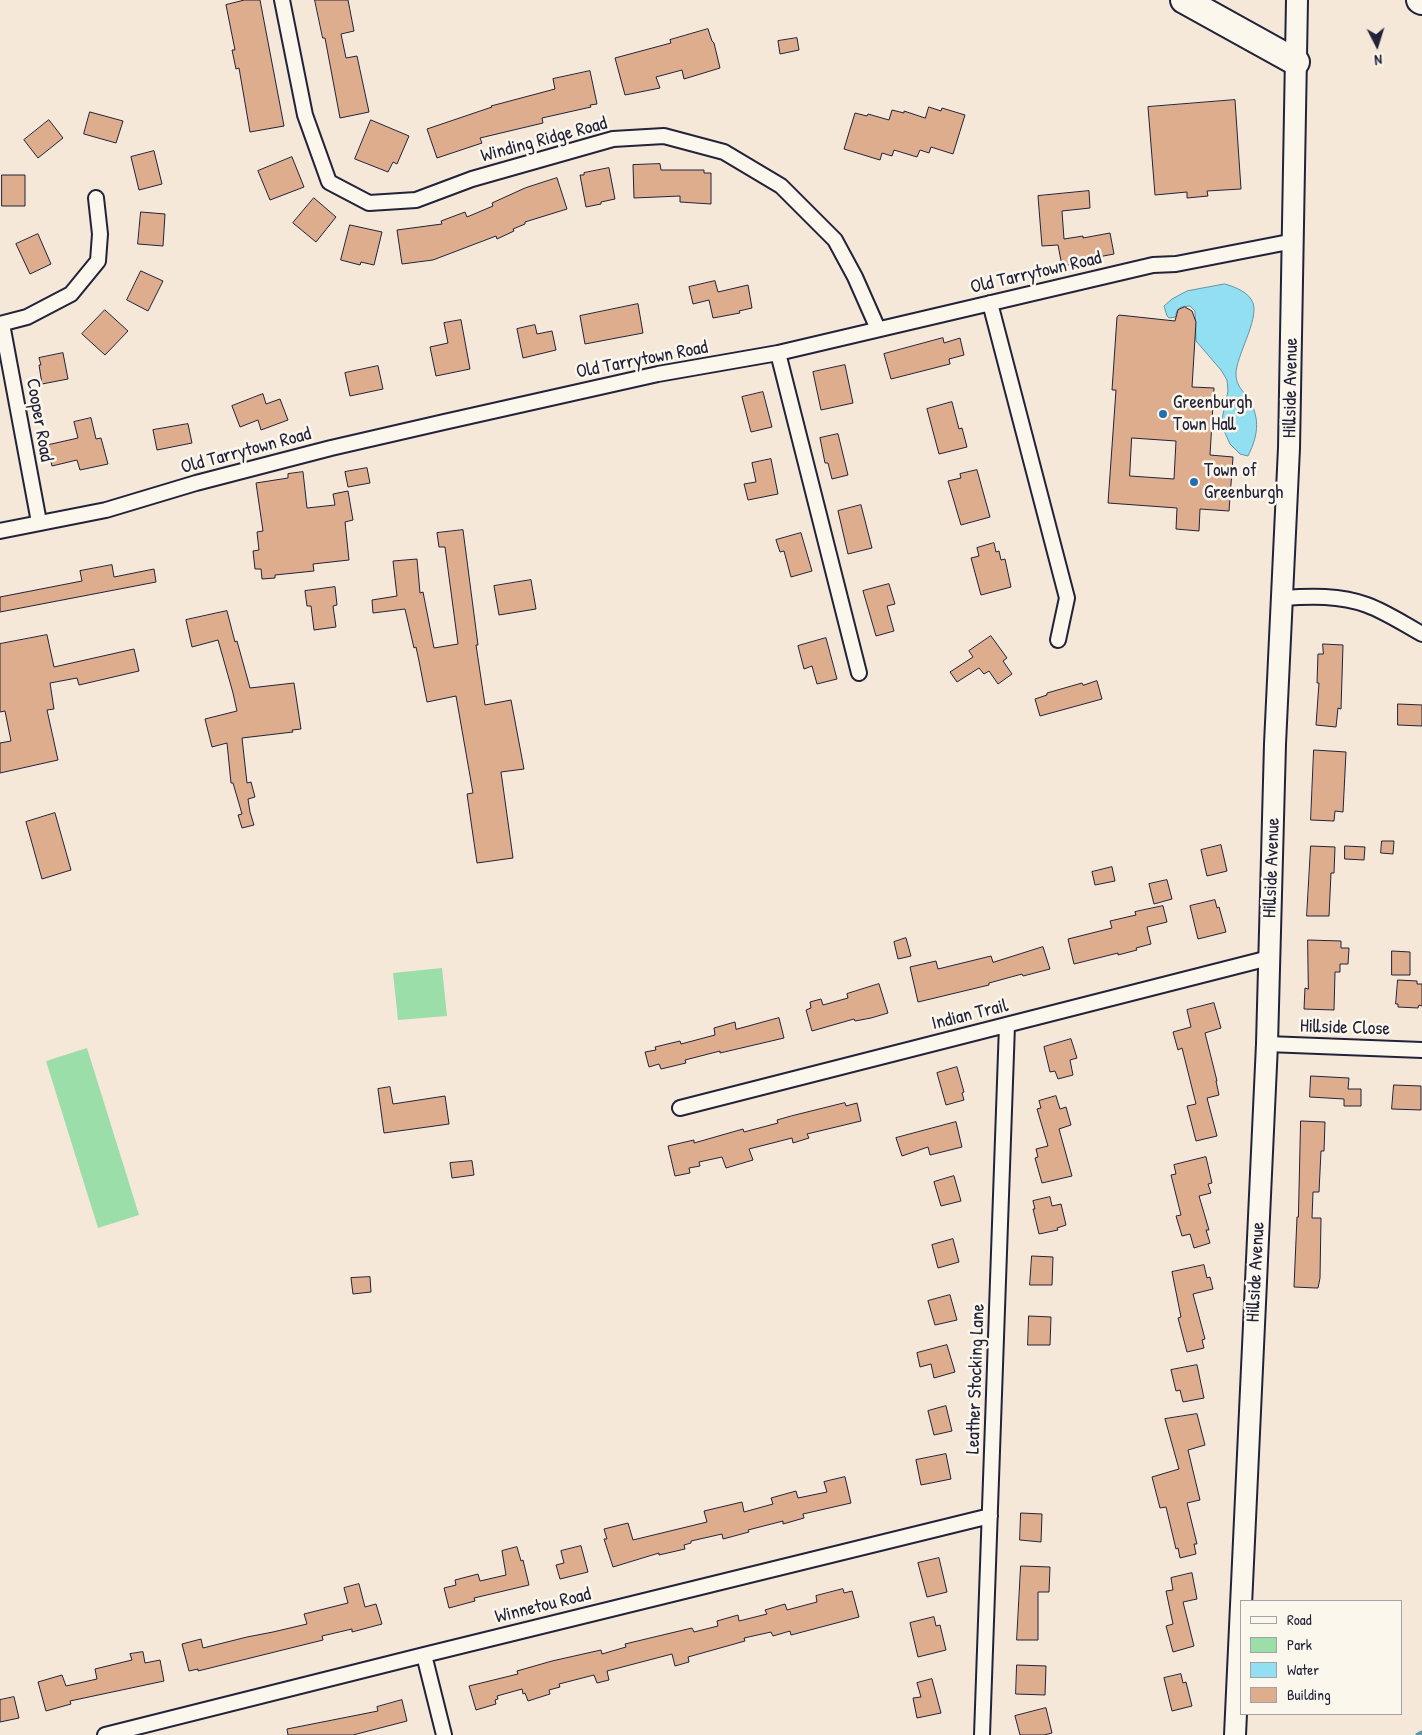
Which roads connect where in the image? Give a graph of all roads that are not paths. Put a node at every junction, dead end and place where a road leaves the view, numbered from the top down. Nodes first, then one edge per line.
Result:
1 (282, 0) edge
2 (1184, 0) edge
3 (1297, 2) edge
4 (1296, 62) junction
5 (96, 198) dead end
6 (1294, 241) junction
7 (990, 303) junction
8 (1, 324) edge
9 (878, 329) junction
10 (778, 353) junction
11 (39, 522) junction
12 (0, 531) edge
13 (1283, 598) junction
14 (1422, 634) edge
15 (1058, 640) dead end
16 (859, 673) dead end
17 (1269, 958) junction
18 (1007, 1025) junction
19 (1267, 1044) junction
20 (1422, 1050) edge
21 (680, 1108) dead end
22 (990, 1516) junction
23 (1240, 1600) edge
24 (1240, 1609) edge
25 (424, 1655) junction
26 (105, 1735) edge
27 (444, 1735) edge
28 (982, 1735) edge
29 (1234, 1735) edge

1 - 9 street, Winding Ridge Road
2 - 4 highway
3 - 4 main road, Hillside Avenue
4 - 6 main road, Hillside Avenue
5 - 8 street
6 - 7 street, Old Tarrytown Road
6 - 13 main road, Hillside Avenue
7 - 9 street, Old Tarrytown Road
7 - 15 street
8 - 11 street, Cooper Road
9 - 10 street, Old Tarrytown Road
10 - 11 street, Old Tarrytown Road
10 - 16 street
11 - 12 street, Old Tarrytown Road
13 - 14 street
13 - 17 main road, Hillside Avenue
17 - 18 street, Indian Trail
17 - 19 main road, Hillside Avenue
18 - 21 street, Indian Trail
18 - 22 street, Leather Stocking Lane
19 - 20 street, Hillside Close
19 - 23 main road, Hillside Avenue
22 - 25 street, Winnetou Road
22 - 28 street, Leather Stocking Lane
24 - 29 main road, Hillside Avenue
25 - 26 street, Winnetou Road
25 - 27 street

